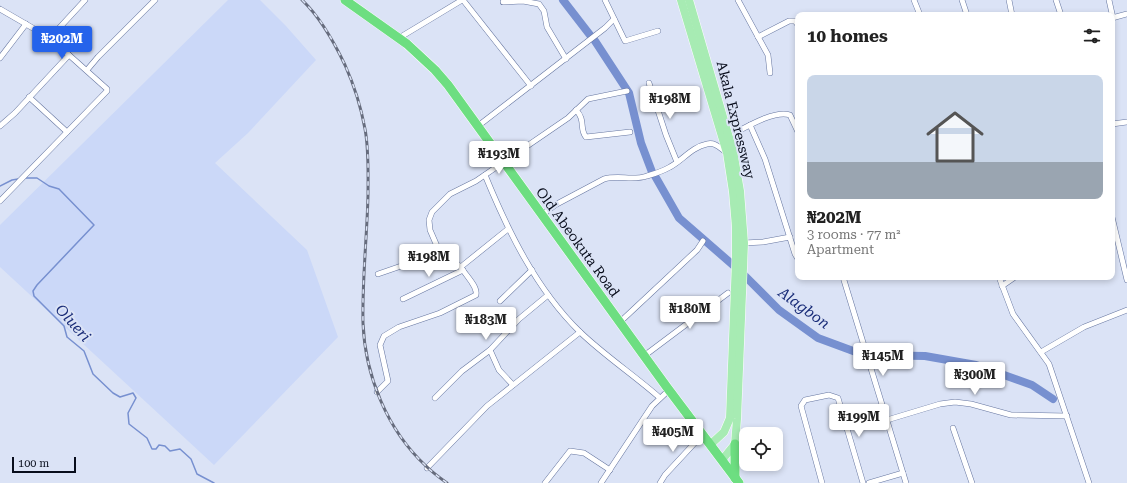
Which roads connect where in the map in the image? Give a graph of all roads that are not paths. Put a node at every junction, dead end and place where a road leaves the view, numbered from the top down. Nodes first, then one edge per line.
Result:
1 (155, 0) edge
2 (344, 0) edge
3 (461, 0) edge
4 (681, 0) edge
5 (689, 0) edge
6 (738, 0) edge
7 (914, 0) edge
8 (962, 0) edge
9 (1009, 0) edge
10 (1056, 0) edge
11 (1109, 0) edge
12 (81, 1) edge
13 (608, 1) edge
14 (503, 2) dead end
15 (0, 10) edge
16 (919, 12) edge
17 (966, 12) edge
18 (1011, 12) edge
19 (1060, 12) edge
20 (1111, 12) edge
21 (1127, 14) edge
22 (1115, 17) edge
23 (614, 19) junction
24 (795, 21) edge
25 (26, 24) junction
26 (658, 31) dead end
27 (758, 37) junction
28 (50, 38) junction
29 (400, 38) junction
30 (69, 55) junction
31 (0, 58) edge
32 (566, 59) junction
33 (87, 70) junction
34 (770, 73) dead end
35 (649, 83) dead end
36 (531, 86) junction
37 (627, 91) dead end
38 (29, 97) junction
39 (576, 110) junction
40 (1127, 122) edge
41 (795, 124) edge
42 (1115, 124) edge
43 (750, 125) junction
44 (0, 126) edge
45 (478, 126) junction
46 (68, 132) junction
47 (630, 132) dead end
48 (729, 136) junction
49 (730, 152) junction
50 (503, 162) junction
51 (677, 162) junction
52 (485, 174) junction
53 (0, 201) edge
54 (542, 215) junction
55 (508, 229) junction
56 (1115, 229) edge
57 (790, 237) junction
58 (703, 241) dead end
59 (744, 243) junction
60 (795, 251) edge
61 (440, 253) junction
62 (739, 261) junction
63 (462, 268) junction
64 (532, 270) junction
65 (378, 274) dead end
66 (738, 277) junction
67 (844, 280) edge
68 (999, 280) edge
69 (1011, 280) edge
70 (1127, 280) edge
71 (1002, 286) junction
72 (728, 293) dead end
73 (548, 295) junction
74 (403, 300) dead end
75 (500, 301) dead end
76 (1127, 310) edge
77 (620, 322) junction
78 (580, 332) junction
79 (490, 350) junction
80 (1041, 352) junction
81 (644, 356) junction
82 (513, 385) junction
83 (669, 390) junction
84 (377, 392) dead end
85 (435, 398) dead end
86 (660, 398) junction
87 (1068, 416) junction
88 (887, 420) junction
89 (953, 428) dead end
90 (703, 434) junction
91 (711, 444) junction
92 (735, 444) junction
93 (722, 460) junction
94 (427, 468) dead end
95 (610, 470) junction
96 (903, 473) junction
97 (737, 481) edge
98 (545, 483) edge
99 (601, 483) edge
100 (660, 483) edge
101 (822, 483) edge
102 (863, 483) edge
103 (869, 483) edge
104 (906, 483) edge
105 (972, 483) edge
106 (1089, 483) edge

1 - 33 street
2 - 29 highway, Old Abeokuta Road
3 - 29 street
3 - 36 street
4 - 49 main road, Akala Expressway
5 - 48 main road, Akala Expressway
6 - 27 street
7 - 16 street
8 - 17 street
9 - 18 street
10 - 19 street
11 - 20 street
12 - 28 street
13 - 23 street
14 - 32 street
15 - 25 street
21 - 22 street
23 - 26 street
23 - 32 street
24 - 27 street
25 - 28 street
25 - 31 street
27 - 34 street
28 - 30 street
29 - 45 highway, Old Abeokuta Road
30 - 33 street
30 - 38 street
32 - 36 street
33 - 46 street
35 - 51 street
36 - 45 street
37 - 39 street
38 - 44 street
38 - 46 street
39 - 47 street
39 - 50 street
40 - 42 street
41 - 43 street
43 - 48 street
43 - 57 street
45 - 50 highway, Old Abeokuta Road
46 - 53 street
48 - 49 main road, Akala Expressway
49 - 51 street
49 - 59 main road, Akala Expressway
49 - 62 main road, Akala Expressway
50 - 52 street
50 - 54 highway, Old Abeokuta Road
51 - 54 street
52 - 55 street
52 - 61 street
54 - 77 highway, Old Abeokuta Road
55 - 63 street
55 - 64 street
56 - 70 street
57 - 59 street
57 - 60 street
58 - 77 street
59 - 62 main road, Akala Expressway
61 - 63 street
61 - 65 street
62 - 66 main road, Akala Expressway
63 - 74 street
63 - 84 street
64 - 73 street
64 - 75 street
66 - 91 main road, Akala Expressway
66 - 92 main road, Akala Expressway
67 - 88 street
68 - 71 street
69 - 71 street
71 - 80 street
72 - 81 street
73 - 78 street
73 - 79 street
76 - 80 street
77 - 81 highway, Old Abeokuta Road
78 - 82 street
78 - 86 street
79 - 82 street
79 - 85 street
80 - 87 street
81 - 83 highway, Old Abeokuta Road
82 - 94 street
83 - 86 street
83 - 90 highway, Old Abeokuta Road
86 - 95 street
87 - 88 street
87 - 106 street
88 - 96 street
89 - 105 street
90 - 91 highway, Old Abeokuta Road
90 - 100 street
91 - 93 highway, Old Abeokuta Road
92 - 93 main road
92 - 97 highway
93 - 97 highway, Old Abeokuta Road
95 - 98 street
95 - 99 street
96 - 103 street
96 - 104 street
101 - 102 street

